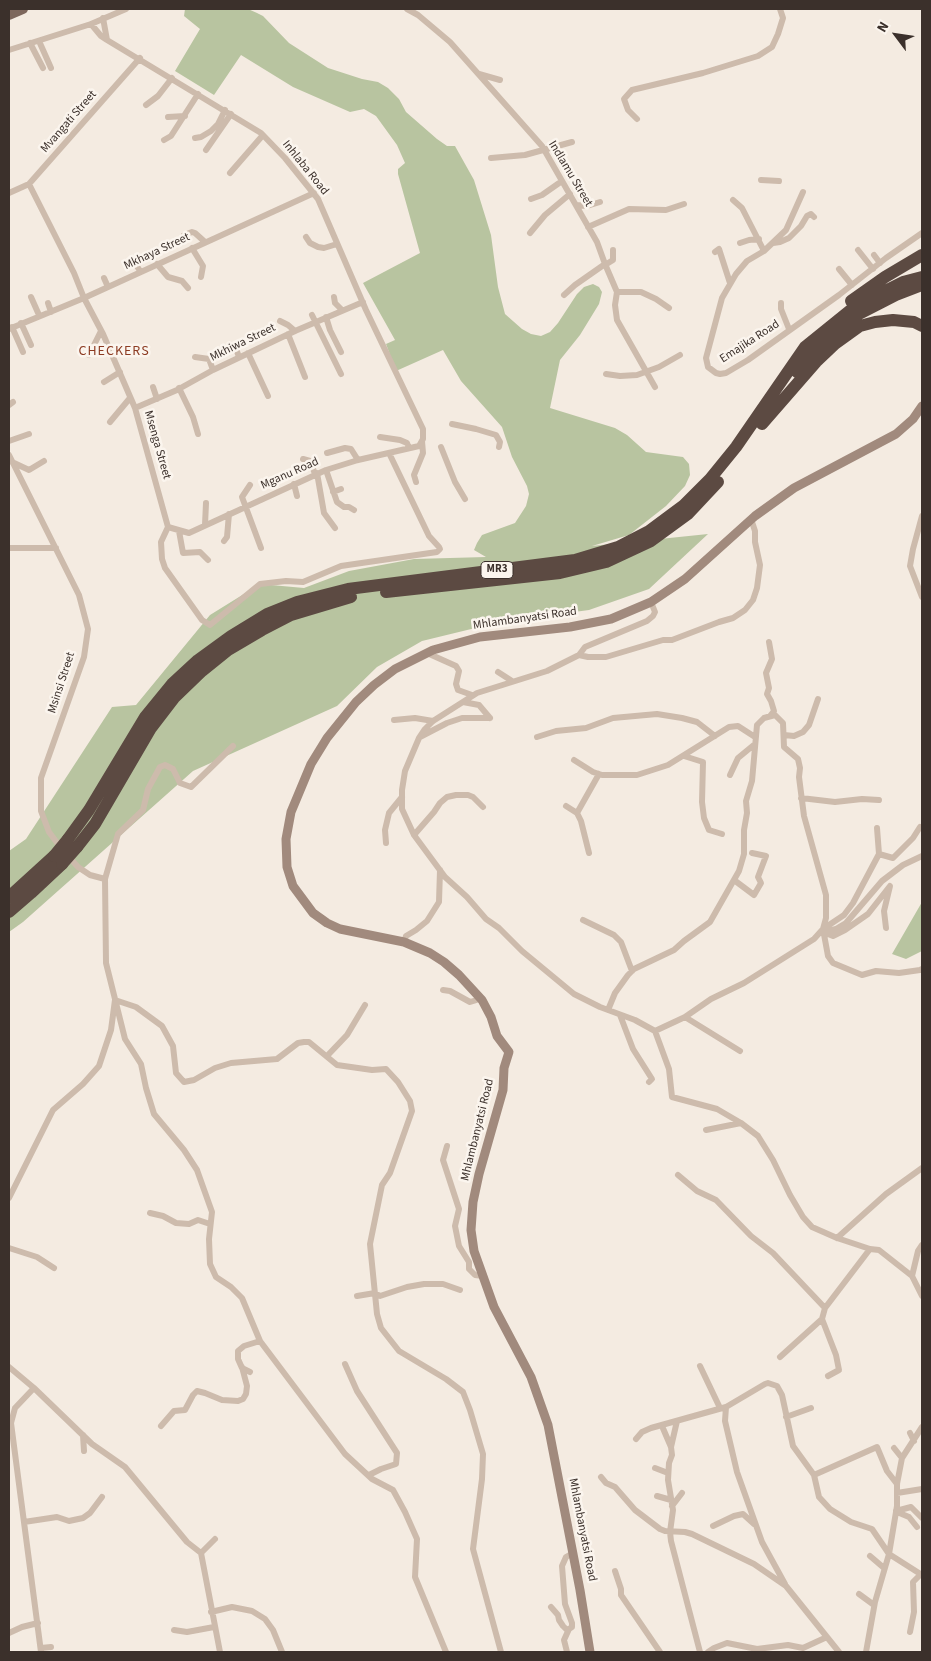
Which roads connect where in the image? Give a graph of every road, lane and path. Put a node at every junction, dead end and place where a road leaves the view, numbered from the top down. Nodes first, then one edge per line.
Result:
1 (23, 9) edge
2 (126, 9) edge
3 (407, 9) edge
4 (780, 9) edge
5 (9, 16) edge
6 (103, 18) junction
7 (91, 24) junction
8 (39, 40) junction
9 (107, 40) junction
10 (30, 43) junction
11 (9, 50) edge
12 (140, 58) junction
13 (43, 68) dead end
14 (51, 68) dead end
15 (478, 74) junction
16 (172, 78) junction
17 (500, 80) dead end
18 (198, 94) junction
19 (146, 105) dead end
20 (228, 112) junction
21 (185, 116) junction
22 (168, 117) dead end
23 (637, 119) dead end
24 (263, 135) junction
25 (195, 138) dead end
26 (164, 140) dead end
27 (572, 142) dead end
28 (206, 150) dead end
29 (544, 150) junction
30 (491, 158) dead end
31 (230, 173) dead end
32 (761, 180) dead end
33 (562, 181) junction
34 (779, 181) dead end
35 (29, 184) junction
36 (803, 192) dead end
37 (9, 193) edge
38 (314, 194) junction
39 (570, 194) junction
40 (531, 199) dead end
41 (733, 200) dead end
42 (600, 202) dead end
43 (684, 204) dead end
44 (576, 205) junction
45 (814, 217) dead end
46 (588, 226) junction
47 (530, 233) dead end
48 (922, 233) edge
49 (184, 235) dead end
50 (306, 238) dead end
51 (758, 239) junction
52 (205, 242) junction
53 (773, 242) junction
54 (740, 243) dead end
55 (337, 244) junction
56 (192, 248) junction
57 (613, 250) dead end
58 (858, 250) dead end
59 (764, 251) junction
60 (715, 252) dead end
61 (874, 255) dead end
62 (922, 255) edge
63 (126, 263) dead end
64 (880, 263) junction
65 (157, 264) junction
66 (605, 265) junction
67 (839, 268) dead end
68 (873, 269) junction
69 (140, 271) junction
70 (922, 276) edge
71 (201, 277) dead end
72 (104, 278) dead end
73 (730, 283) junction
74 (852, 285) junction
75 (922, 285) edge
76 (108, 287) junction
77 (188, 288) dead end
78 (617, 292) junction
79 (564, 295) dead end
80 (31, 297) dead end
81 (334, 297) dead end
82 (84, 298) junction
83 (363, 302) junction
84 (48, 303) dead end
85 (781, 303) dead end
86 (669, 308) dead end
87 (342, 310) junction
88 (51, 312) junction
89 (40, 315) junction
90 (312, 315) dead end
91 (326, 317) junction
92 (280, 321) dead end
93 (316, 322) junction
94 (21, 323) junction
95 (922, 326) edge
96 (10, 328) edge
97 (790, 329) junction
98 (102, 331) junction
99 (292, 332) junction
100 (31, 345) dead end
101 (235, 346) dead end
102 (805, 347) junction
103 (23, 352) dead end
104 (341, 352) dead end
105 (248, 353) junction
106 (89, 355) dead end
107 (680, 355) dead end
108 (195, 356) dead end
109 (239, 357) junction
110 (213, 370) junction
111 (646, 370) junction
112 (120, 372) junction
113 (341, 374) dead end
114 (606, 374) dead end
115 (305, 377) dead end
116 (104, 382) dead end
117 (153, 386) dead end
118 (654, 387) dead end
119 (179, 388) junction
120 (268, 396) dead end
121 (130, 398) junction
122 (157, 399) junction
123 (922, 406) edge
124 (135, 408) junction
125 (110, 422) dead end
126 (452, 424) dead end
127 (762, 424) junction
128 (29, 434) dead end
129 (198, 434) dead end
130 (380, 437) dead end
131 (423, 440) junction
132 (9, 441) edge
133 (441, 447) dead end
134 (499, 447) dead end
135 (409, 448) junction
136 (327, 453) dead end
137 (389, 453) junction
138 (9, 455) edge
139 (303, 459) dead end
140 (358, 460) junction
141 (44, 461) dead end
142 (12, 462) junction
143 (326, 470) junction
144 (316, 474) junction
145 (416, 482) dead end
146 (294, 484) junction
147 (250, 485) dead end
148 (341, 489) dead end
149 (333, 492) junction
150 (297, 496) dead end
151 (465, 498) dead end
152 (206, 503) dead end
153 (246, 506) junction
154 (354, 510) dead end
155 (229, 514) junction
156 (922, 516) edge
157 (751, 519) junction
158 (205, 525) junction
159 (168, 527) junction
160 (335, 528) dead end
161 (179, 531) junction
162 (224, 541) dead end
163 (9, 548) edge
164 (56, 548) junction
165 (261, 548) dead end
166 (208, 560) dead end
167 (922, 597) edge
168 (651, 602) junction
169 (769, 642) dead end
170 (427, 653) junction
171 (579, 655) junction
172 (498, 672) dead end
173 (512, 681) junction
174 (472, 696) junction
175 (818, 699) dead end
176 (463, 702) junction
177 (769, 716) junction
178 (394, 720) dead end
179 (433, 721) junction
180 (784, 735) junction
181 (715, 736) junction
182 (537, 737) dead end
183 (419, 738) junction
184 (755, 740) junction
185 (233, 746) dead end
186 (684, 756) junction
187 (574, 760) dead end
188 (599, 774) junction
189 (730, 775) dead end
190 (402, 796) junction
191 (801, 798) junction
192 (880, 800) dead end
193 (566, 806) dead end
194 (482, 807) dead end
195 (577, 813) junction
196 (920, 826) dead end
197 (877, 828) dead end
198 (722, 834) dead end
199 (414, 835) junction
200 (72, 843) junction
201 (386, 843) dead end
202 (589, 853) dead end
203 (752, 853) dead end
204 (879, 854) junction
205 (922, 856) edge
206 (58, 860) junction
207 (440, 870) junction
208 (105, 879) junction
209 (734, 880) junction
210 (9, 897) edge
211 (9, 912) edge
212 (583, 920) dead end
213 (886, 928) dead end
214 (823, 929) junction
215 (404, 942) junction
216 (922, 969) edge
217 (632, 971) junction
218 (443, 990) dead end
219 (480, 999) junction
220 (115, 1000) junction
221 (365, 1005) dead end
222 (608, 1010) junction
223 (620, 1015) junction
224 (685, 1017) junction
225 (655, 1031) junction
226 (740, 1051) dead end
227 (327, 1056) junction
228 (649, 1082) dead end
229 (741, 1123) junction
230 (706, 1130) dead end
231 (447, 1146) dead end
232 (922, 1168) edge
233 (678, 1175) dead end
234 (9, 1198) edge
235 (150, 1214) dead end
236 (210, 1224) junction
237 (836, 1238) junction
238 (922, 1245) edge
239 (9, 1248) edge
240 (870, 1249) junction
241 (54, 1268) dead end
242 (483, 1276) junction
243 (912, 1276) junction
244 (460, 1290) dead end
245 (375, 1292) junction
246 (357, 1296) dead end
247 (922, 1296) edge
248 (825, 1308) junction
249 (822, 1319) junction
250 (260, 1341) junction
251 (780, 1357) dead end
252 (345, 1364) dead end
253 (700, 1366) dead end
254 (242, 1367) junction
255 (10, 1370) edge
256 (250, 1372) dead end
257 (828, 1376) dead end
258 (34, 1388) junction
259 (723, 1408) junction
260 (811, 1408) dead end
261 (786, 1417) junction
262 (677, 1421) junction
263 (161, 1426) dead end
264 (662, 1426) junction
265 (922, 1427) edge
266 (910, 1433) dead end
267 (83, 1435) junction
268 (636, 1439) dead end
269 (914, 1441) junction
270 (671, 1447) junction
271 (894, 1448) dead end
272 (84, 1452) dead end
273 (12, 1458) edge
274 (902, 1458) junction
275 (655, 1468) dead end
276 (668, 1473) junction
277 (814, 1475) junction
278 (369, 1476) junction
279 (601, 1477) dead end
280 (897, 1484) junction
281 (922, 1489) edge
282 (897, 1492) junction
283 (682, 1493) dead end
284 (657, 1496) dead end
285 (102, 1497) dead end
286 (671, 1503) junction
287 (896, 1512) junction
288 (922, 1518) edge
289 (24, 1522) junction
290 (713, 1526) dead end
291 (756, 1527) junction
292 (916, 1527) dead end
293 (670, 1532) junction
294 (215, 1539) dead end
295 (201, 1553) junction
296 (573, 1553) junction
297 (889, 1554) junction
298 (870, 1556) dead end
299 (884, 1568) junction
300 (615, 1571) dead end
301 (921, 1575) edge
302 (786, 1586) junction
303 (860, 1594) dead end
304 (874, 1605) junction
305 (551, 1607) dead end
306 (211, 1612) junction
307 (38, 1623) junction
308 (214, 1627) junction
309 (570, 1629) junction
310 (174, 1630) dead end
311 (910, 1632) dead end
312 (9, 1633) edge
313 (827, 1637) junction
314 (51, 1647) dead end
315 (41, 1650) edge
316 (220, 1652) edge
317 (282, 1652) edge
318 (446, 1652) edge
319 (501, 1652) edge
320 (567, 1652) edge
321 (590, 1652) edge
322 (660, 1652) edge
323 (700, 1652) edge
324 (708, 1652) edge
325 (839, 1652) edge
326 (866, 1652) edge

1 - 5 main road
2 - 6 street
3 - 15 street, Indlamu Street
4 - 23 street
6 - 7 street
6 - 9 street
7 - 8 street
7 - 9 street, Inhlaba Road
8 - 10 street
8 - 14 street
9 - 12 street, Inhlaba Road
10 - 11 street
10 - 13 street
12 - 16 street, Inhlaba Road
12 - 35 street, Mvangati Street
15 - 17 street
15 - 29 street, Indlamu Street
16 - 18 street, Inhlaba Road
16 - 19 street
18 - 20 street, Inhlaba Road
18 - 21 street
20 - 24 street, Inhlaba Road
20 - 25 street
20 - 28 street
21 - 22 street
21 - 26 street
24 - 31 street
24 - 38 street, Inhlaba Road
27 - 29 street
29 - 30 street
29 - 33 street, Indlamu Street
32 - 34 street
33 - 39 street, Indlamu Street
33 - 40 street
35 - 37 street, Mvangati Street
35 - 82 street, Msenga Street
36 - 53 street, Emajika Road
38 - 52 street, Mkhaya Street
38 - 55 street, Inhlaba Road
39 - 44 street, Indlamu Street
39 - 47 street
41 - 51 street
42 - 44 street
43 - 46 street
44 - 46 street, Indlamu Street
45 - 53 street
46 - 66 street, Indlamu Street
48 - 64 street, Emajika Road
49 - 52 street
50 - 55 street
51 - 54 street
51 - 59 street
52 - 56 street, Mkhaya Street
53 - 59 street, Emajika Road
55 - 83 street, Inhlaba Road
56 - 65 street, Mkhaya Street
56 - 71 street
57 - 66 street
58 - 68 street
59 - 73 street, Emajika Road
60 - 73 street
61 - 64 street
62 - 102 highway
63 - 69 street
64 - 68 street, Emajika Road
65 - 69 street, Mkhaya Street
65 - 77 street
66 - 78 street, Indlamu Street
66 - 79 street
67 - 74 street
68 - 74 street, Emajika Road
69 - 76 street, Mkhaya Street
70 - 102 highway, MR3
72 - 76 street
73 - 97 street, Emajika Road
74 - 97 street, Emajika Road
75 - 127 highway, MR3
76 - 82 street, Mkhaya Street
78 - 86 street
78 - 111 street, Indlamu Street
80 - 89 street
81 - 87 street
82 - 88 street, Mkhaya Street
82 - 98 street, Msenga Street
83 - 87 street, Mkhiwa Street
83 - 131 street, Inhlaba Road
84 - 88 street
85 - 97 street
87 - 91 street, Mkhiwa Street
88 - 89 street, Mkhaya Street
89 - 94 street, Mkhaya Street
90 - 93 street
91 - 93 street, Mkhiwa Street
91 - 104 street
92 - 99 street
93 - 99 street, Mkhiwa Street
93 - 113 street
94 - 96 street, Mkhaya Street
94 - 100 street
95 - 127 highway
96 - 103 street
98 - 106 street
98 - 112 street, Msenga Street
99 - 105 street, Mkhiwa Street
99 - 115 street
101 - 109 street
102 - 200 highway, MR3
105 - 109 street, Mkhiwa Street
105 - 120 street
107 - 111 street
108 - 110 street
109 - 110 street, Mkhiwa Street
110 - 119 street, Mkhiwa Street
111 - 114 street
111 - 118 street, Indlamu Street
112 - 116 street
112 - 121 street, Msenga Street
117 - 122 street
119 - 122 street, Mkhiwa Street
119 - 129 street
121 - 124 street, Msenga Street
121 - 125 street
122 - 124 street, Mkhiwa Street
123 - 157 main road, Mhlambanyatsi Road
124 - 159 street, Msenga Street
126 - 134 street
127 - 200 highway, MR3
128 - 132 street
130 - 135 street
131 - 135 street, Mganu Road
131 - 145 street
133 - 151 street
135 - 137 street, Mganu Road
136 - 140 street
137 - 140 street, Mganu Road
137 - 159 street
138 - 142 street, Msinsi Street
139 - 144 street
140 - 143 street, Mganu Road
141 - 142 street
142 - 164 street, Msinsi Street
143 - 144 street, Mganu Road
143 - 149 street
144 - 146 street, Mganu Road
144 - 160 street
146 - 150 street
146 - 153 street, Mganu Road
147 - 153 street
148 - 149 street
149 - 154 street
152 - 158 street
153 - 155 street, Mganu Road
153 - 165 street
155 - 158 street, Mganu Road
155 - 162 street
156 - 167 street
157 - 168 main road, Mhlambanyatsi Road
157 - 171 street
158 - 161 street, Mganu Road
159 - 161 street
161 - 166 street
163 - 164 street
164 - 208 street, Msinsi Street
168 - 170 main road, Mhlambanyatsi Road
168 - 171 street
169 - 177 street
170 - 174 street
170 - 215 main road, Mhlambanyatsi Road
171 - 173 street
172 - 173 street
173 - 174 street
174 - 176 street
175 - 180 street
176 - 179 street
176 - 183 street
177 - 180 street
177 - 184 street
178 - 179 street
179 - 183 street
180 - 191 street
181 - 182 street
181 - 184 street
181 - 186 street
183 - 190 street
184 - 189 street
184 - 209 street
185 - 208 street
186 - 188 street
186 - 198 street
187 - 188 street
188 - 195 street
190 - 199 street
190 - 201 street
191 - 192 street
191 - 214 street
193 - 195 street
194 - 199 street
195 - 202 street
196 - 204 street
197 - 204 street
199 - 207 street
200 - 206 highway, MR3, bridge
203 - 209 street
204 - 214 street
205 - 214 street
206 - 210 highway, MR3
206 - 211 highway, MR3
207 - 215 street
207 - 222 street
208 - 220 street
209 - 217 street
212 - 217 street
213 - 214 street
214 - 216 street
214 - 224 street
215 - 219 main road, Mhlambanyatsi Road
217 - 222 street
218 - 219 street
219 - 242 main road, Mhlambanyatsi Road
220 - 227 street
220 - 234 street
220 - 236 street
221 - 227 street
222 - 223 street
223 - 225 street
223 - 228 street
224 - 225 street
224 - 226 street
225 - 229 street
227 - 245 street
229 - 230 street
229 - 237 street
231 - 242 street
232 - 237 street
233 - 248 street
235 - 236 street
236 - 250 street
237 - 240 street
238 - 243 street
239 - 241 street
240 - 243 street
240 - 248 street
242 - 296 main road, Mhlambanyatsi Road
243 - 247 street
244 - 245 street
245 - 246 street
245 - 319 street
248 - 249 street
249 - 251 street
249 - 257 street
250 - 254 street
250 - 278 street
252 - 278 street
253 - 259 street
254 - 256 street
254 - 263 street
255 - 258 street
258 - 267 street
258 - 273 street
259 - 261 street
259 - 262 street
259 - 291 street
260 - 261 street
261 - 277 street
262 - 264 street
262 - 270 street
264 - 268 street
264 - 270 street
265 - 269 street
266 - 269 street
267 - 272 street
267 - 295 street
269 - 274 street
270 - 276 street
271 - 274 street
273 - 289 street
274 - 280 street
275 - 276 street
276 - 286 street
277 - 280 street
277 - 297 street
278 - 318 street
279 - 293 street
280 - 282 street
281 - 282 street
282 - 287 street
283 - 286 street
284 - 286 street
285 - 289 street
286 - 293 street
287 - 288 street
287 - 292 street
287 - 297 street
289 - 307 street
290 - 291 street
291 - 302 street
293 - 302 street
293 - 323 street
294 - 295 street
295 - 306 street
296 - 309 street
296 - 321 main road, Mhlambanyatsi Road
297 - 299 street
297 - 301 street
298 - 299 street
299 - 304 street
300 - 322 street
301 - 311 street
302 - 313 street
303 - 304 street
304 - 326 street
305 - 309 street
306 - 308 street
306 - 317 street
307 - 312 street
307 - 315 street
308 - 310 street
308 - 316 street
309 - 320 street
313 - 324 street
313 - 325 street
314 - 315 street

